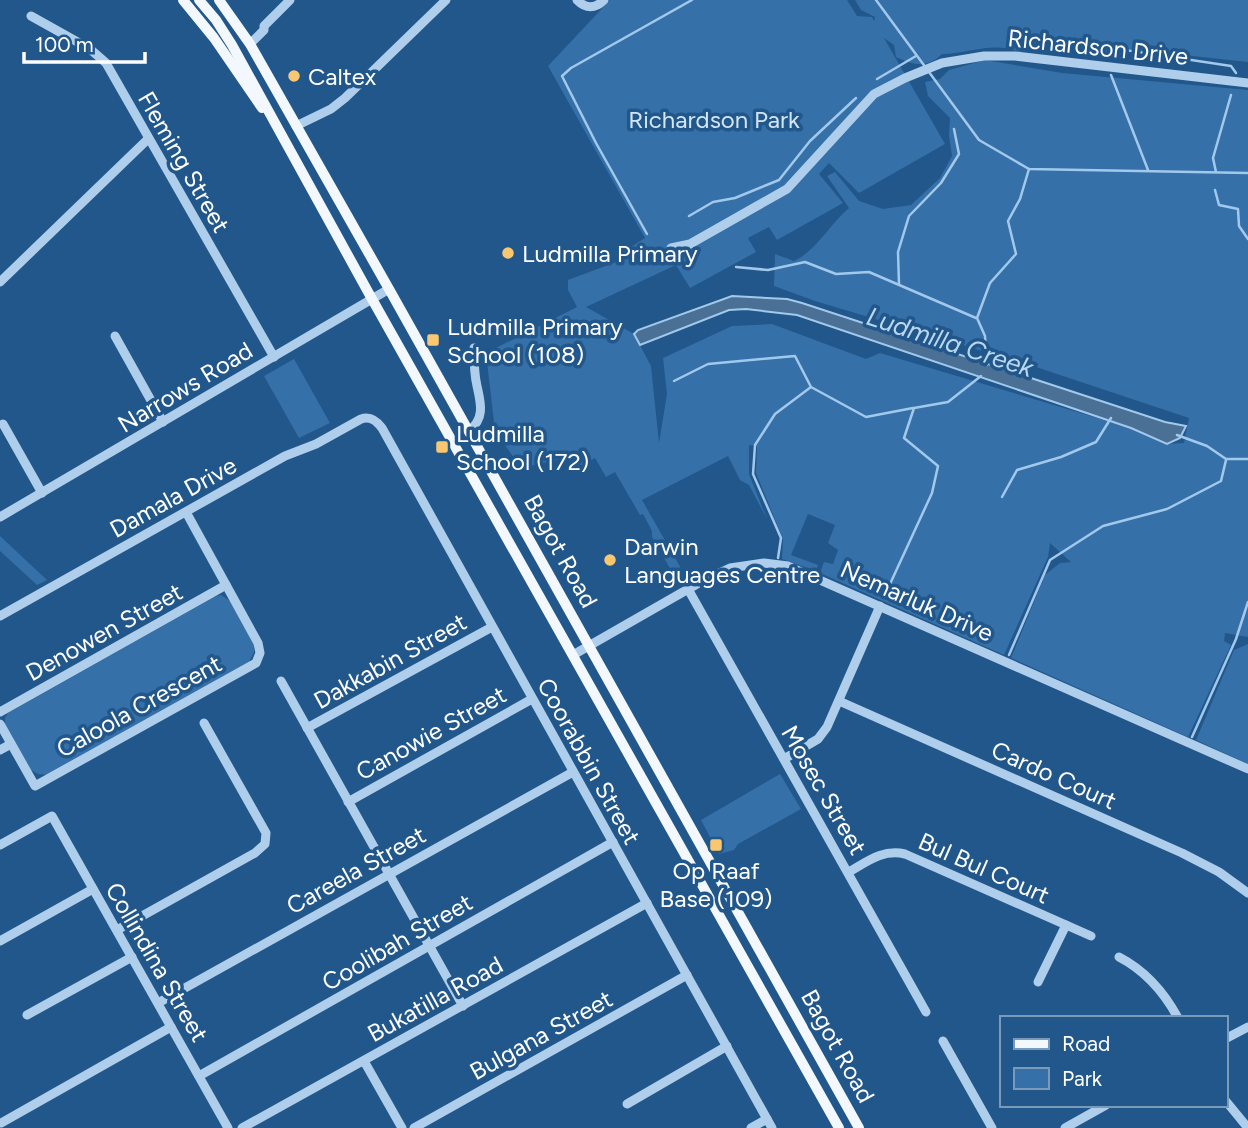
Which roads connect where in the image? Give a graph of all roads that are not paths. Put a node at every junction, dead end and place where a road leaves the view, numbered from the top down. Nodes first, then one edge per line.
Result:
1 (183, 0) edge
2 (199, 0) edge
3 (219, 0) edge
4 (290, 0) edge
5 (446, 0) edge
6 (577, 0) edge
7 (604, 0) edge
8 (31, 16) dead end
9 (250, 44) junction
10 (1248, 83) edge
11 (276, 125) junction
12 (296, 126) junction
13 (148, 139) junction
14 (671, 248) dead end
15 (0, 282) edge
16 (389, 289) junction
17 (372, 299) junction
18 (116, 336) dead end
19 (474, 348) dead end
20 (274, 356) junction
21 (368, 417) joint
22 (163, 422) junction
23 (3, 424) dead end
24 (469, 431) junction
25 (42, 493) junction
26 (186, 512) junction
27 (0, 517) edge
28 (226, 585) junction
29 (688, 589) junction
30 (880, 606) junction
31 (0, 616) edge
32 (492, 627) junction
33 (590, 645) junction
34 (573, 654) junction
35 (281, 681) dead end
36 (532, 699) junction
37 (839, 701) junction
38 (0, 712) edge
39 (204, 723) dead end
40 (0, 724) edge
41 (307, 728) junction
42 (11, 744) junction
43 (0, 750) edge
44 (784, 759) junction
45 (1248, 769) edge
46 (573, 772) junction
47 (348, 802) junction
48 (613, 842) junction
49 (0, 845) edge
50 (849, 872) junction
51 (388, 874) junction
52 (93, 889) junction
53 (1248, 893) edge
54 (647, 903) junction
55 (1066, 925) junction
56 (117, 930) junction
57 (1091, 936) dead end
58 (0, 941) edge
59 (429, 945) junction
60 (132, 957) junction
61 (1119, 957) dead end
62 (687, 975) junction
63 (1038, 982) dead end
64 (158, 1003) junction
65 (463, 1006) junction
66 (926, 1012) dead end
67 (27, 1015) dead end
68 (1177, 1016) edge
69 (171, 1027) junction
70 (1248, 1027) edge
71 (1227, 1038) edge
72 (943, 1041) dead end
73 (727, 1046) junction
74 (364, 1061) junction
75 (200, 1076) junction
76 (1227, 1102) edge
77 (627, 1104) dead end
78 (1102, 1107) edge
79 (2, 1124) edge
80 (770, 1124) edge
81 (228, 1128) edge
82 (242, 1128) edge
83 (402, 1128) edge
84 (414, 1128) edge
85 (751, 1128) edge
86 (839, 1128) edge
87 (859, 1128) edge
88 (992, 1128) edge
89 (1065, 1128) edge
90 (1248, 1128) edge

1 - 11 main road, Bagot Road
2 - 11 main road, Bagot Road
3 - 9 main road, Bagot Road
4 - 9 street
5 - 12 street
6 - 7 street
8 - 13 street, Fleming Street
9 - 12 main road, Bagot Road
10 - 14 street, Richardson Drive
11 - 17 main road, Bagot Road
12 - 16 main road, Bagot Road
13 - 15 street
13 - 20 street, Fleming Street
16 - 17 street, Narrows Road
16 - 24 main road, Bagot Road
17 - 20 street, Narrows Road
17 - 34 main road, Bagot Road
18 - 22 street
19 - 24 street
20 - 22 street, Narrows Road
21 - 26 street, Damala Drive
21 - 32 street, Coorabbin Street
22 - 25 street, Narrows Road
23 - 25 street
24 - 33 main road, Bagot Road
25 - 27 street, Narrows Road
26 - 28 street
26 - 31 street, Damala Drive
28 - 38 street, Denowen Street
28 - 42 street, Caloola Crescent
29 - 30 street, Nemarluk Drive
29 - 33 street, Nemarluk Drive
29 - 44 street, Mosec Street
30 - 37 street
30 - 45 street, Nemarluk Drive
32 - 36 street, Coorabbin Street
32 - 41 street, Dakkabin Street
33 - 34 street, Nemarluk Drive
33 - 87 main road, Bagot Road
34 - 86 main road, Bagot Road
35 - 41 street
36 - 46 street, Coorabbin Street
36 - 47 street, Canowie Street
37 - 44 street
37 - 53 street, Cardo Court
39 - 56 street, Caloola Crescent
40 - 42 street
41 - 47 street
42 - 43 street
44 - 50 street, Mosec Street
46 - 48 street, Coorabbin Street
46 - 51 street, Careela Street
47 - 51 street
48 - 54 street, Coorabbin Street
48 - 59 street, Coolibah Street
49 - 52 street, Collindina Street
50 - 55 street, Bul Bul Court
50 - 66 street, Mosec Street
51 - 59 street
51 - 64 street, Careela Street
52 - 56 street, Collindina Street
52 - 58 street
54 - 62 street, Coorabbin Street
54 - 65 street, Bukatilla Road
55 - 57 street, Bul Bul Court
55 - 63 street, Bul Bul Court
56 - 60 street, Collindina Street
59 - 65 street
59 - 75 street, Coolibah Street
60 - 64 street, Collindina Street
60 - 67 street
61 - 68 street
62 - 73 street, Coorabbin Street
62 - 84 street, Bulgana Street
64 - 69 street, Collindina Street
65 - 74 street, Bukatilla Road
69 - 75 street, Collindina Street
69 - 79 street
70 - 71 street
72 - 88 street
73 - 77 street
73 - 80 street, Coorabbin Street
74 - 82 street, Bukatilla Road
74 - 83 street
75 - 81 street, Collindina Street
76 - 90 street
78 - 89 street
80 - 85 street

